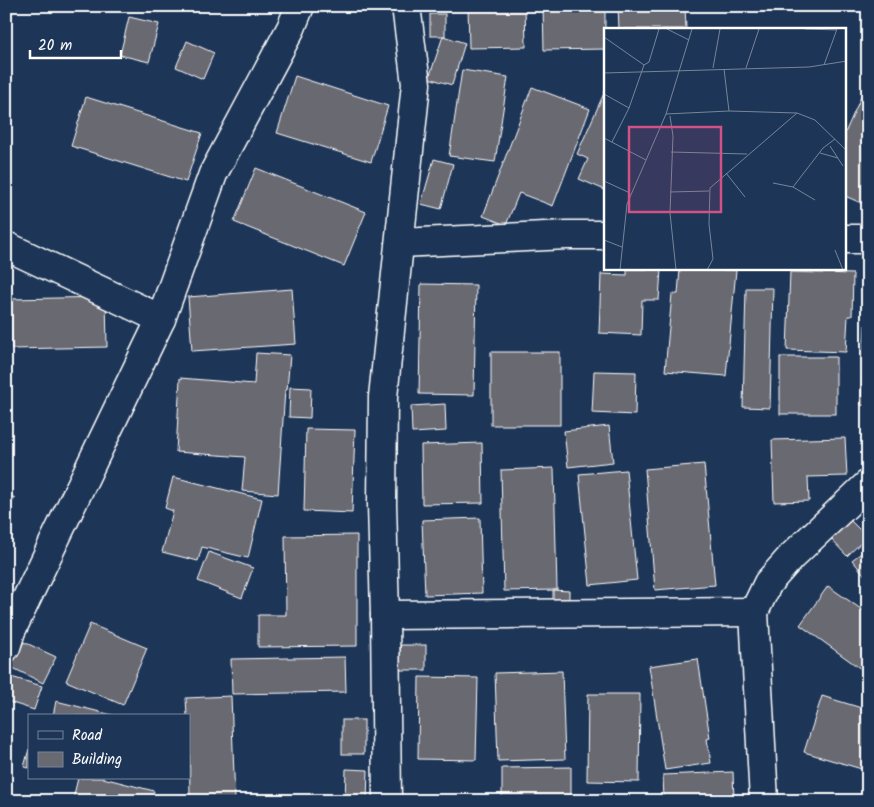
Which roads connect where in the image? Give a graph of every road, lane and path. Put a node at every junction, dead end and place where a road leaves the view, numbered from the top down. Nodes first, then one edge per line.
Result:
1 (300, 6) edge
2 (406, 6) edge
3 (604, 235) edge
4 (846, 239) edge
5 (868, 239) edge
6 (400, 243) junction
7 (6, 246) edge
8 (161, 319) junction
9 (868, 484) edge
10 (754, 612) junction
11 (385, 615) junction
12 (8, 636) edge
13 (387, 801) edge
14 (764, 801) edge

1 - 8 street
2 - 6 street
3 - 6 street
4 - 5 street
6 - 11 street
7 - 8 street
8 - 12 street
9 - 10 street
10 - 11 street
10 - 14 street
11 - 13 street

